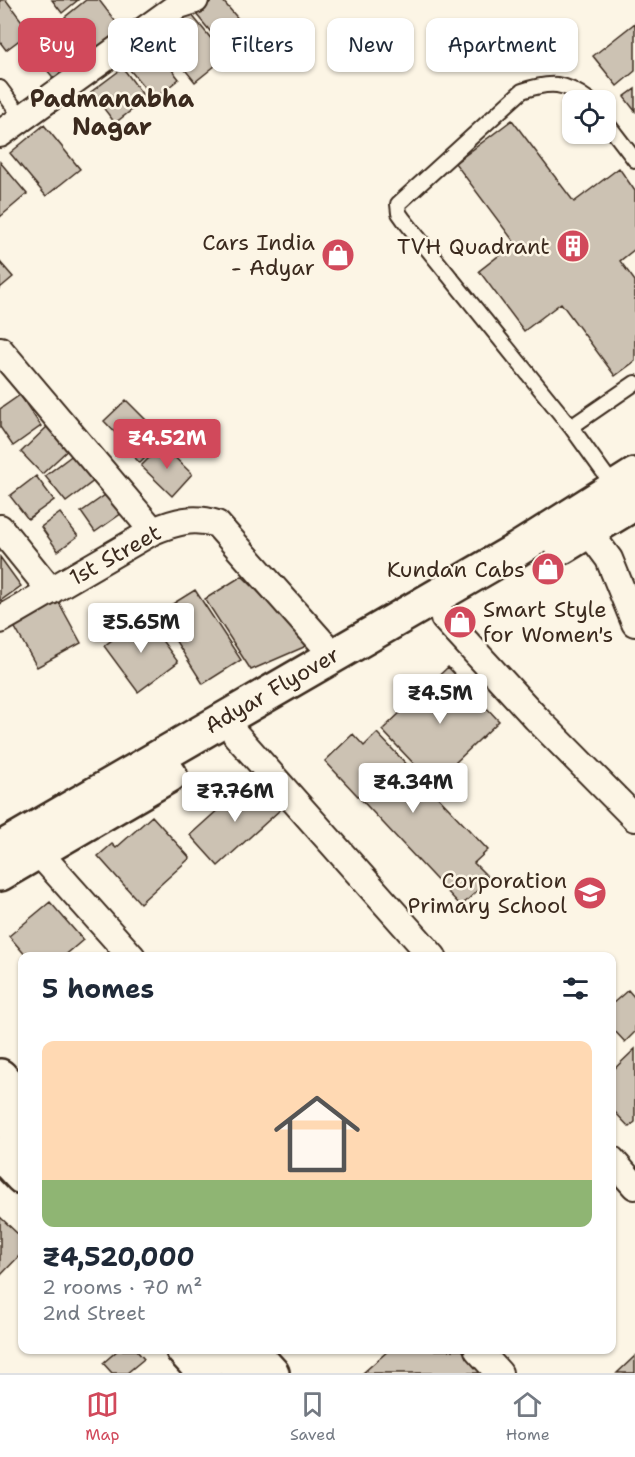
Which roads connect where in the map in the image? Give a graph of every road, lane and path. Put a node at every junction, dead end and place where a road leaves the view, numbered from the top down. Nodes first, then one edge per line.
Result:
1 (183, 2) edge
2 (0, 88) edge
3 (574, 90) edge
4 (23, 119) junction
5 (0, 134) edge
6 (616, 135) edge
7 (635, 160) edge
8 (0, 350) edge
9 (635, 383) edge
10 (571, 427) junction
11 (628, 488) edge
12 (0, 528) edge
13 (153, 531) junction
14 (588, 531) junction
15 (545, 532) junction
16 (51, 591) junction
17 (444, 618) junction
18 (0, 620) edge
19 (635, 623) edge
20 (326, 647) junction
21 (236, 735) junction
22 (635, 818) edge
23 (0, 822) edge
24 (0, 849) edge
25 (39, 852) junction
26 (0, 874) edge
27 (128, 952) edge
28 (429, 952) edge
29 (0, 1076) edge
30 (18, 1096) edge
31 (0, 1113) edge
32 (18, 1133) edge
33 (0, 1154) edge
34 (616, 1165) edge
35 (18, 1173) edge
36 (635, 1186) edge
37 (187, 1354) edge
38 (225, 1354) edge
39 (255, 1354) edge
40 (482, 1354) edge
41 (204, 1373) edge
42 (243, 1373) edge
43 (272, 1373) edge
44 (499, 1373) edge

1 - 4 street
2 - 4 lane
3 - 10 lane
4 - 5 street
6 - 7 lane
8 - 13 street
9 - 10 lane
10 - 11 lane
11 - 14 main road
11 - 15 main road, Adyar Flyover
12 - 16 street
13 - 16 street, 1st Street
13 - 20 street, 1st Street
14 - 17 main road
14 - 19 street
15 - 20 main road
15 - 24 main road, Adyar Flyover
16 - 18 street, 1st Street
17 - 21 main road
17 - 22 street
20 - 23 main road
21 - 25 main road
21 - 28 street
25 - 26 main road
25 - 27 street
29 - 30 main road
31 - 32 main road
33 - 35 main road
34 - 36 street
37 - 41 main road
38 - 42 main road
39 - 43 main road
40 - 44 street

